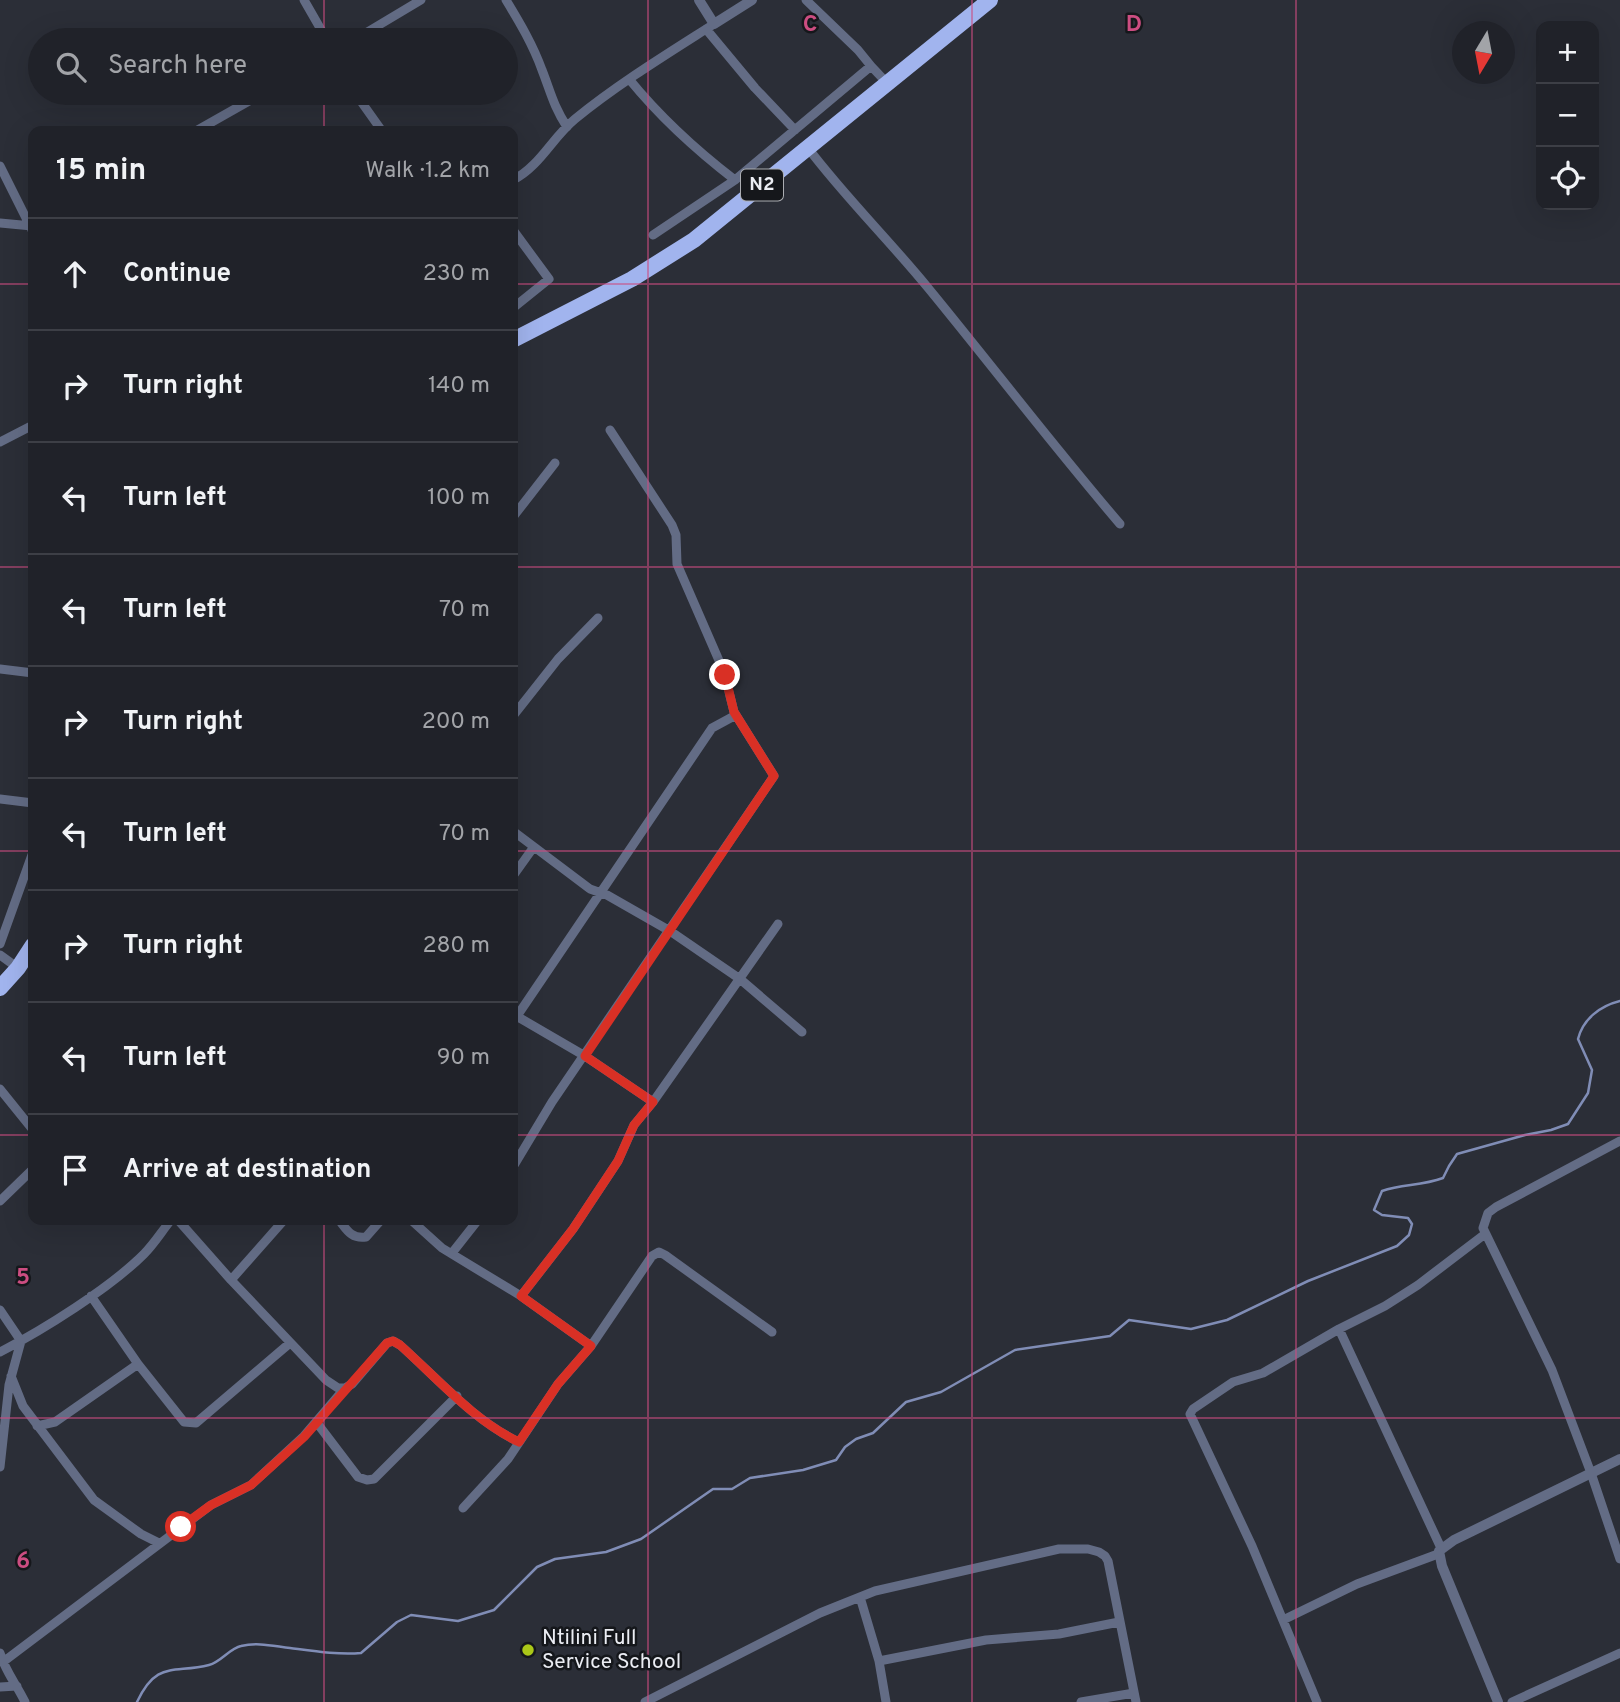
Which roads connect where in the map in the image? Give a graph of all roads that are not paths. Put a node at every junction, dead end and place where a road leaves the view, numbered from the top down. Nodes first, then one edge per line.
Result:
1 (304, 0) edge
2 (421, 0) edge
3 (506, 0) edge
4 (699, 0) edge
5 (752, 0) edge
6 (806, 0) edge
7 (990, 0) edge
8 (710, 27) junction
9 (320, 28) edge
10 (374, 28) edge
11 (870, 66) junction
12 (629, 79) junction
13 (887, 83) junction
14 (242, 105) edge
15 (364, 105) edge
16 (205, 126) edge
17 (378, 126) edge
18 (567, 127) junction
19 (795, 130) junction
20 (808, 148) junction
21 (0, 166) edge
22 (518, 177) edge
23 (735, 180) junction
24 (28, 220) edge
25 (0, 223) edge
26 (28, 227) edge
27 (653, 235) dead end
28 (518, 237) edge
29 (518, 304) edge
30 (518, 337) edge
31 (28, 428) edge
32 (610, 430) dead end
33 (0, 442) edge
34 (555, 463) dead end
35 (518, 511) edge
36 (1120, 524) dead end
37 (598, 618) dead end
38 (0, 669) edge
39 (28, 672) edge
40 (518, 710) edge
41 (736, 715) junction
42 (0, 799) edge
43 (28, 802) edge
44 (518, 835) edge
45 (533, 848) junction
46 (28, 866) edge
47 (518, 869) edge
48 (601, 893) junction
49 (778, 924) dead end
50 (670, 932) junction
51 (0, 944) edge
52 (28, 953) edge
53 (0, 955) edge
54 (18, 968) junction
55 (740, 979) junction
56 (0, 988) edge
57 (518, 1011) edge
58 (518, 1019) edge
59 (802, 1032) dead end
60 (585, 1056) junction
61 (0, 1089) edge
62 (653, 1102) junction
63 (28, 1124) edge
64 (1620, 1141) edge
65 (518, 1159) edge
66 (28, 1174) edge
67 (0, 1202) edge
68 (167, 1225) edge
69 (182, 1225) edge
70 (280, 1225) edge
71 (343, 1225) edge
72 (377, 1225) edge
73 (417, 1225) edge
74 (474, 1225) edge
75 (1485, 1234) junction
76 (452, 1253) junction
77 (231, 1280) junction
78 (91, 1296) junction
79 (521, 1296) junction
80 (0, 1310) edge
81 (1339, 1329) junction
82 (772, 1332) dead end
83 (21, 1341) junction
84 (290, 1343) junction
85 (591, 1346) junction
86 (0, 1352) edge
87 (138, 1364) junction
88 (11, 1377) junction
89 (345, 1388) junction
90 (457, 1396) junction
91 (317, 1423) junction
92 (37, 1426) junction
93 (519, 1442) junction
94 (1620, 1459) edge
95 (0, 1467) edge
96 (1591, 1473) junction
97 (463, 1508) dead end
98 (159, 1543) junction
99 (1439, 1551) junction
100 (1620, 1559) edge
101 (860, 1597) junction
102 (1283, 1620) junction
103 (1119, 1622) junction
104 (1620, 1653) edge
105 (1, 1657) edge
106 (879, 1661) junction
107 (17, 1686) junction
108 (0, 1687) edge
109 (1135, 1698) edge
110 (25, 1702) edge
111 (645, 1702) edge
112 (886, 1702) edge
113 (1081, 1702) edge
114 (1317, 1702) edge
115 (1498, 1702) edge
116 (1512, 1702) edge

1 - 9 street
2 - 10 street
3 - 18 street
4 - 8 street
5 - 8 street
6 - 11 street
7 - 13 highway, N2
8 - 12 street
8 - 19 street
11 - 13 street
11 - 19 street
12 - 18 street
12 - 23 street
13 - 20 highway, N2
14 - 16 street
15 - 17 street
18 - 22 street
19 - 23 street
20 - 30 highway, N2
20 - 36 street
21 - 24 street
23 - 27 street
25 - 26 street
28 - 29 street
31 - 33 street
32 - 41 street
34 - 35 street
37 - 40 street
38 - 39 street
41 - 48 street
41 - 50 street
42 - 43 street
44 - 45 street
45 - 47 street
45 - 48 street
46 - 51 street
48 - 50 street
48 - 57 street
49 - 55 street
50 - 55 street
50 - 60 street
52 - 54 highway
53 - 54 street
54 - 56 highway
55 - 59 street
55 - 62 street
58 - 60 street
60 - 62 street
60 - 65 street
61 - 63 street
62 - 79 street
64 - 75 street
66 - 67 street
68 - 78 street
69 - 77 street
70 - 77 street
71 - 72 street
73 - 76 street
74 - 76 street
75 - 81 street
75 - 96 street
76 - 79 street
77 - 84 street
78 - 83 street
78 - 87 street
79 - 85 street
80 - 83 street
81 - 99 street
81 - 102 street
82 - 85 street
83 - 86 street
83 - 88 street
84 - 87 street
84 - 89 street
85 - 93 street
87 - 92 street
88 - 92 street
88 - 95 street
89 - 90 street
89 - 91 street
90 - 91 street
90 - 93 street
91 - 98 street
92 - 98 street
93 - 97 street
94 - 96 street
96 - 99 street
96 - 100 street
98 - 105 street
99 - 102 street
99 - 115 street
101 - 103 street
101 - 106 street
101 - 111 street
102 - 114 street
103 - 106 street
103 - 109 street
104 - 116 street
105 - 107 street
106 - 112 street
107 - 108 street
107 - 110 street
109 - 113 street

